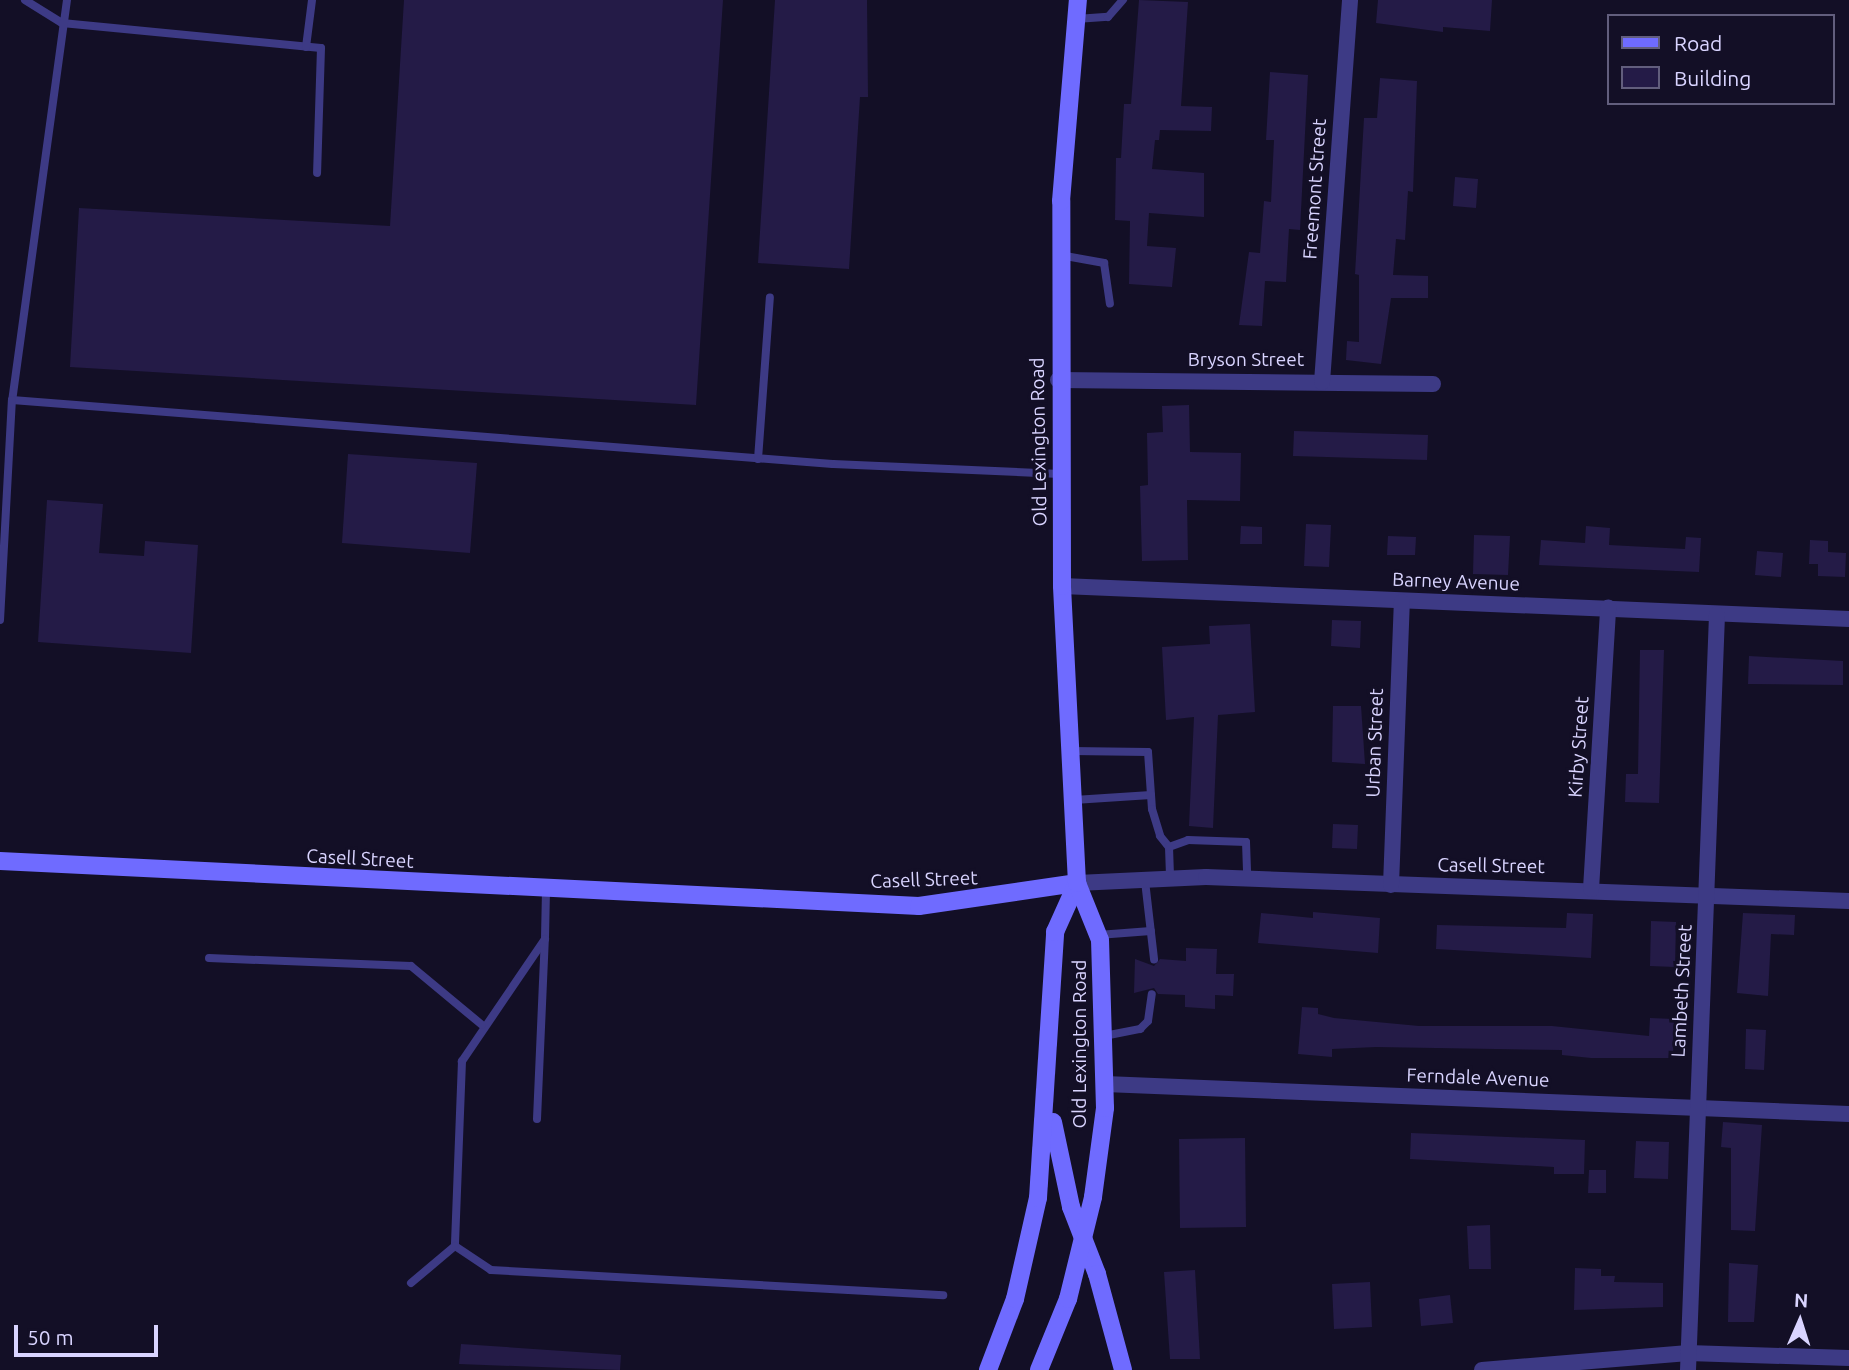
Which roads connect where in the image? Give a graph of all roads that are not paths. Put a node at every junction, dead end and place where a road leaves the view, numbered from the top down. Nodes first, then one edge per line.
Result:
1 (25, 0) edge
2 (67, 0) edge
3 (312, 0) edge
4 (1078, 0) edge
5 (1123, 0) edge
6 (1350, 0) edge
7 (1076, 19) junction
8 (62, 23) junction
9 (306, 47) junction
10 (317, 173) dead end
11 (1060, 255) junction
12 (770, 297) dead end
13 (1110, 304) dead end
14 (1058, 380) junction
15 (1322, 382) junction
16 (1433, 384) dead end
17 (12, 400) junction
18 (758, 459) junction
19 (1060, 474) junction
20 (1062, 586) junction
21 (1402, 602) junction
22 (1608, 608) junction
23 (1717, 615) junction
24 (1849, 619) edge
25 (0, 620) edge
26 (1072, 751) junction
27 (1151, 795) junction
28 (1074, 800) junction
29 (1169, 847) junction
30 (0, 861) edge
31 (1170, 879) junction
32 (1247, 879) junction
33 (1145, 881) junction
34 (1077, 883) junction
35 (1391, 885) junction
36 (1591, 889) junction
37 (546, 890) junction
38 (1708, 895) junction
39 (1849, 901) edge
40 (1151, 931) junction
41 (1098, 935) junction
42 (545, 939) junction
43 (209, 958) dead end
44 (1154, 959) dead end
45 (1152, 993) dead end
46 (482, 1025) junction
47 (1104, 1036) junction
48 (1048, 1079) junction
49 (1105, 1084) junction
50 (1697, 1108) junction
51 (1849, 1114) edge
52 (537, 1119) dead end
53 (1084, 1233) junction
54 (456, 1246) junction
55 (411, 1283) dead end
56 (943, 1296) dead end
57 (1688, 1353) junction
58 (1849, 1358) edge
59 (988, 1370) edge
60 (1040, 1370) edge
61 (1122, 1370) edge
62 (1482, 1370) edge
63 (1688, 1370) edge

1 - 8 lane
2 - 8 lane
3 - 9 lane
4 - 7 main road, Old Lexington Road
5 - 7 lane
6 - 15 street, Freemont Street
7 - 11 main road, Old Lexington Road
8 - 9 lane
8 - 17 lane
9 - 10 lane
11 - 13 lane
11 - 14 main road, Old Lexington Road
12 - 18 lane
14 - 15 street, Bryson Street
14 - 19 main road, Old Lexington Road
15 - 16 street, Bryson Street
17 - 18 lane
17 - 25 lane
18 - 19 lane
19 - 20 main road, Old Lexington Road
20 - 21 street, Barney Avenue
20 - 26 main road, Old Lexington Road
21 - 22 street, Barney Avenue
21 - 35 street, Urban Street
22 - 23 street, Barney Avenue
22 - 36 street, Kirby Street
23 - 24 street, Barney Avenue
23 - 38 street, Lambeth Street
26 - 27 lane
26 - 28 main road, Old Lexington Road
27 - 28 lane
27 - 29 lane
28 - 34 main road, Old Lexington Road
29 - 31 lane
29 - 32 lane
30 - 37 main road, Casell Street
31 - 32 street, Casell Street
31 - 33 street, Casell Street
32 - 35 street, Casell Street
33 - 34 street, Casell Street
33 - 40 lane
34 - 37 main road, Casell Street
34 - 41 main road, Old Lexington Road
34 - 48 main road, Old Lexington Road
35 - 36 street, Casell Street
36 - 38 street, Casell Street
37 - 42 lane
38 - 39 street, Casell Street
38 - 50 street, Lambeth Street
40 - 41 lane
40 - 44 lane
41 - 47 main road, Old Lexington Road
42 - 46 lane
42 - 52 lane
43 - 46 lane
45 - 47 lane
46 - 54 lane
47 - 49 main road, Old Lexington Road
48 - 53 main road
48 - 59 main road
49 - 50 street, Ferndale Avenue
49 - 53 main road, Old Lexington Road
50 - 51 street, Ferndale Avenue
50 - 57 street, Lambeth Street
53 - 60 main road
53 - 61 main road, Old Lexington Road
54 - 55 lane
54 - 56 lane
57 - 58 street
57 - 62 street
57 - 63 street, Lambeth Street

